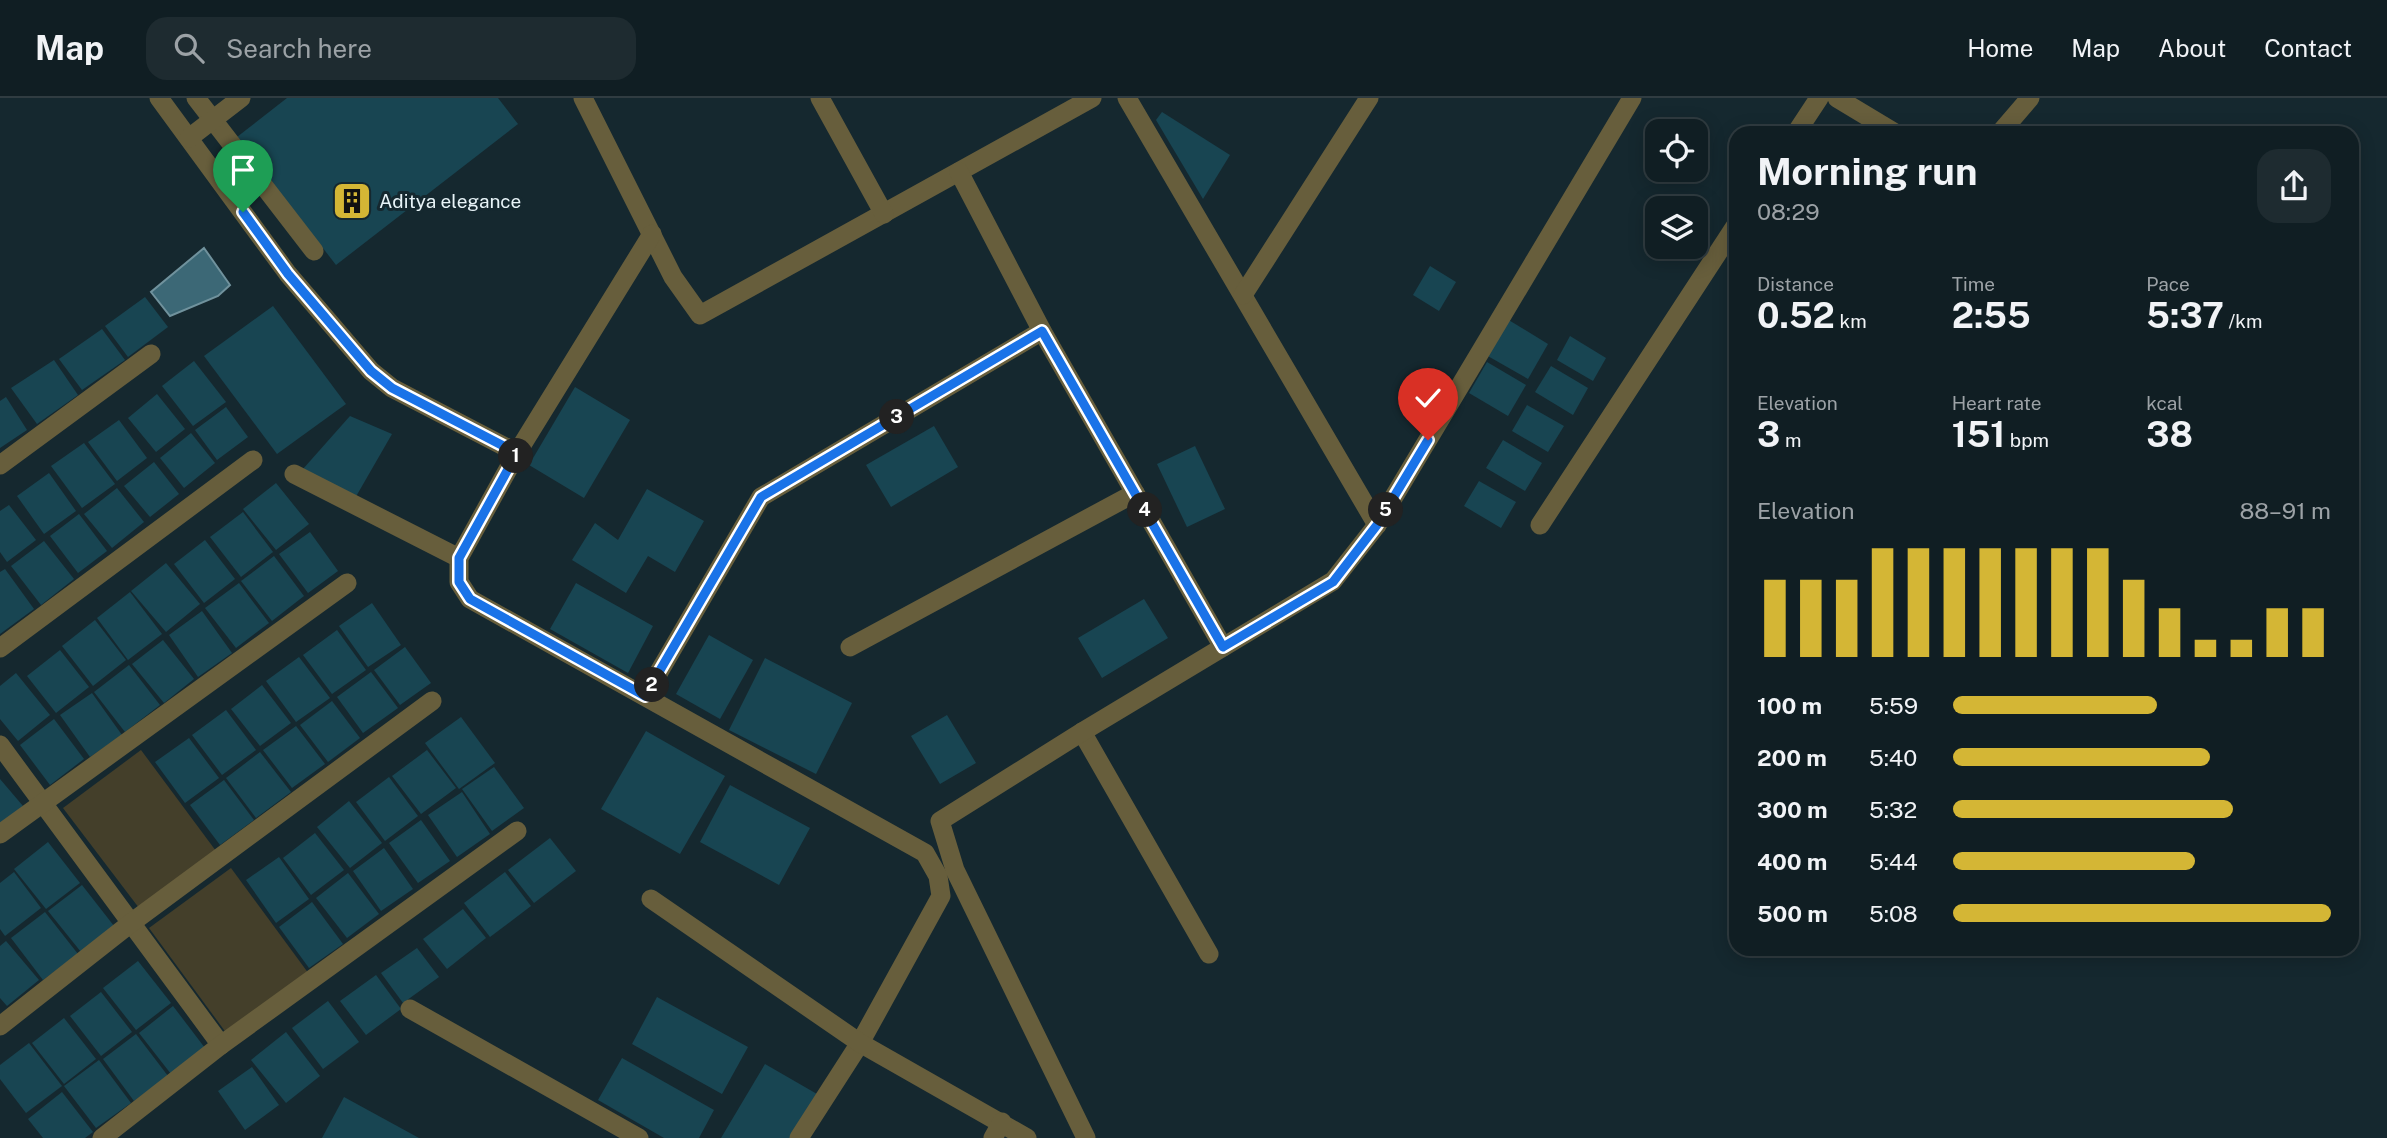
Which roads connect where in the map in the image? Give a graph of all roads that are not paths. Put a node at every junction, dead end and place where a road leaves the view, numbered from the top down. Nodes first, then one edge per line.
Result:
1 (159, 98) edge
2 (196, 98) edge
3 (241, 98) edge
4 (583, 98) edge
5 (820, 98) edge
6 (1092, 98) edge
7 (1368, 98) edge
8 (1632, 98) edge
9 (1819, 98) edge
10 (1837, 98) edge
11 (2030, 98) edge
12 (1130, 99) edge
13 (218, 126) junction
14 (1801, 126) edge
15 (1883, 126) edge
16 (2006, 126) edge
17 (193, 144) junction
18 (959, 172) junction
19 (884, 214) junction
20 (652, 234) junction
21 (1729, 236) edge
22 (314, 251) dead end
23 (1243, 295) junction
24 (1042, 331) junction
25 (151, 354) dead end
26 (517, 453) junction
27 (253, 460) dead end
28 (0, 465) edge
29 (294, 474) dead end
30 (1135, 494) junction
31 (1377, 525) junction
32 (1539, 525) dead end
33 (459, 558) junction
34 (347, 583) dead end
35 (850, 647) dead end
36 (1223, 647) junction
37 (0, 648) edge
38 (645, 696) junction
39 (432, 701) dead end
40 (1082, 732) junction
41 (0, 745) edge
42 (42, 802) junction
43 (517, 831) dead end
44 (0, 834) edge
45 (650, 900) dead end
46 (131, 923) junction
47 (1209, 954) dead end
48 (410, 1009) dead end
49 (0, 1026) edge
50 (860, 1043) junction
51 (221, 1045) junction
52 (998, 1130) edge
53 (102, 1138) edge
54 (639, 1138) edge
55 (799, 1138) edge
56 (1027, 1138) edge
57 (1086, 1138) edge

1 - 17 street
2 - 13 street
3 - 13 street
4 - 20 street
5 - 19 street
6 - 18 street
7 - 23 street
8 - 31 street
9 - 14 street
10 - 15 street
11 - 16 street
12 - 23 street
13 - 17 street
13 - 22 street
17 - 26 street
18 - 19 street
18 - 24 street
19 - 20 street
20 - 26 street
21 - 32 street
23 - 31 street
24 - 30 street
24 - 38 street
25 - 28 street
26 - 33 street
27 - 37 street
29 - 33 street
30 - 35 street
30 - 36 street
31 - 36 street
33 - 38 street
34 - 42 street
36 - 40 street
38 - 50 street
39 - 46 street
40 - 47 street
40 - 57 street
41 - 42 street
42 - 44 street
42 - 46 street
43 - 51 street
45 - 50 street
46 - 49 street
46 - 51 street
48 - 54 street
50 - 52 street
50 - 55 street
51 - 53 street
52 - 56 street

